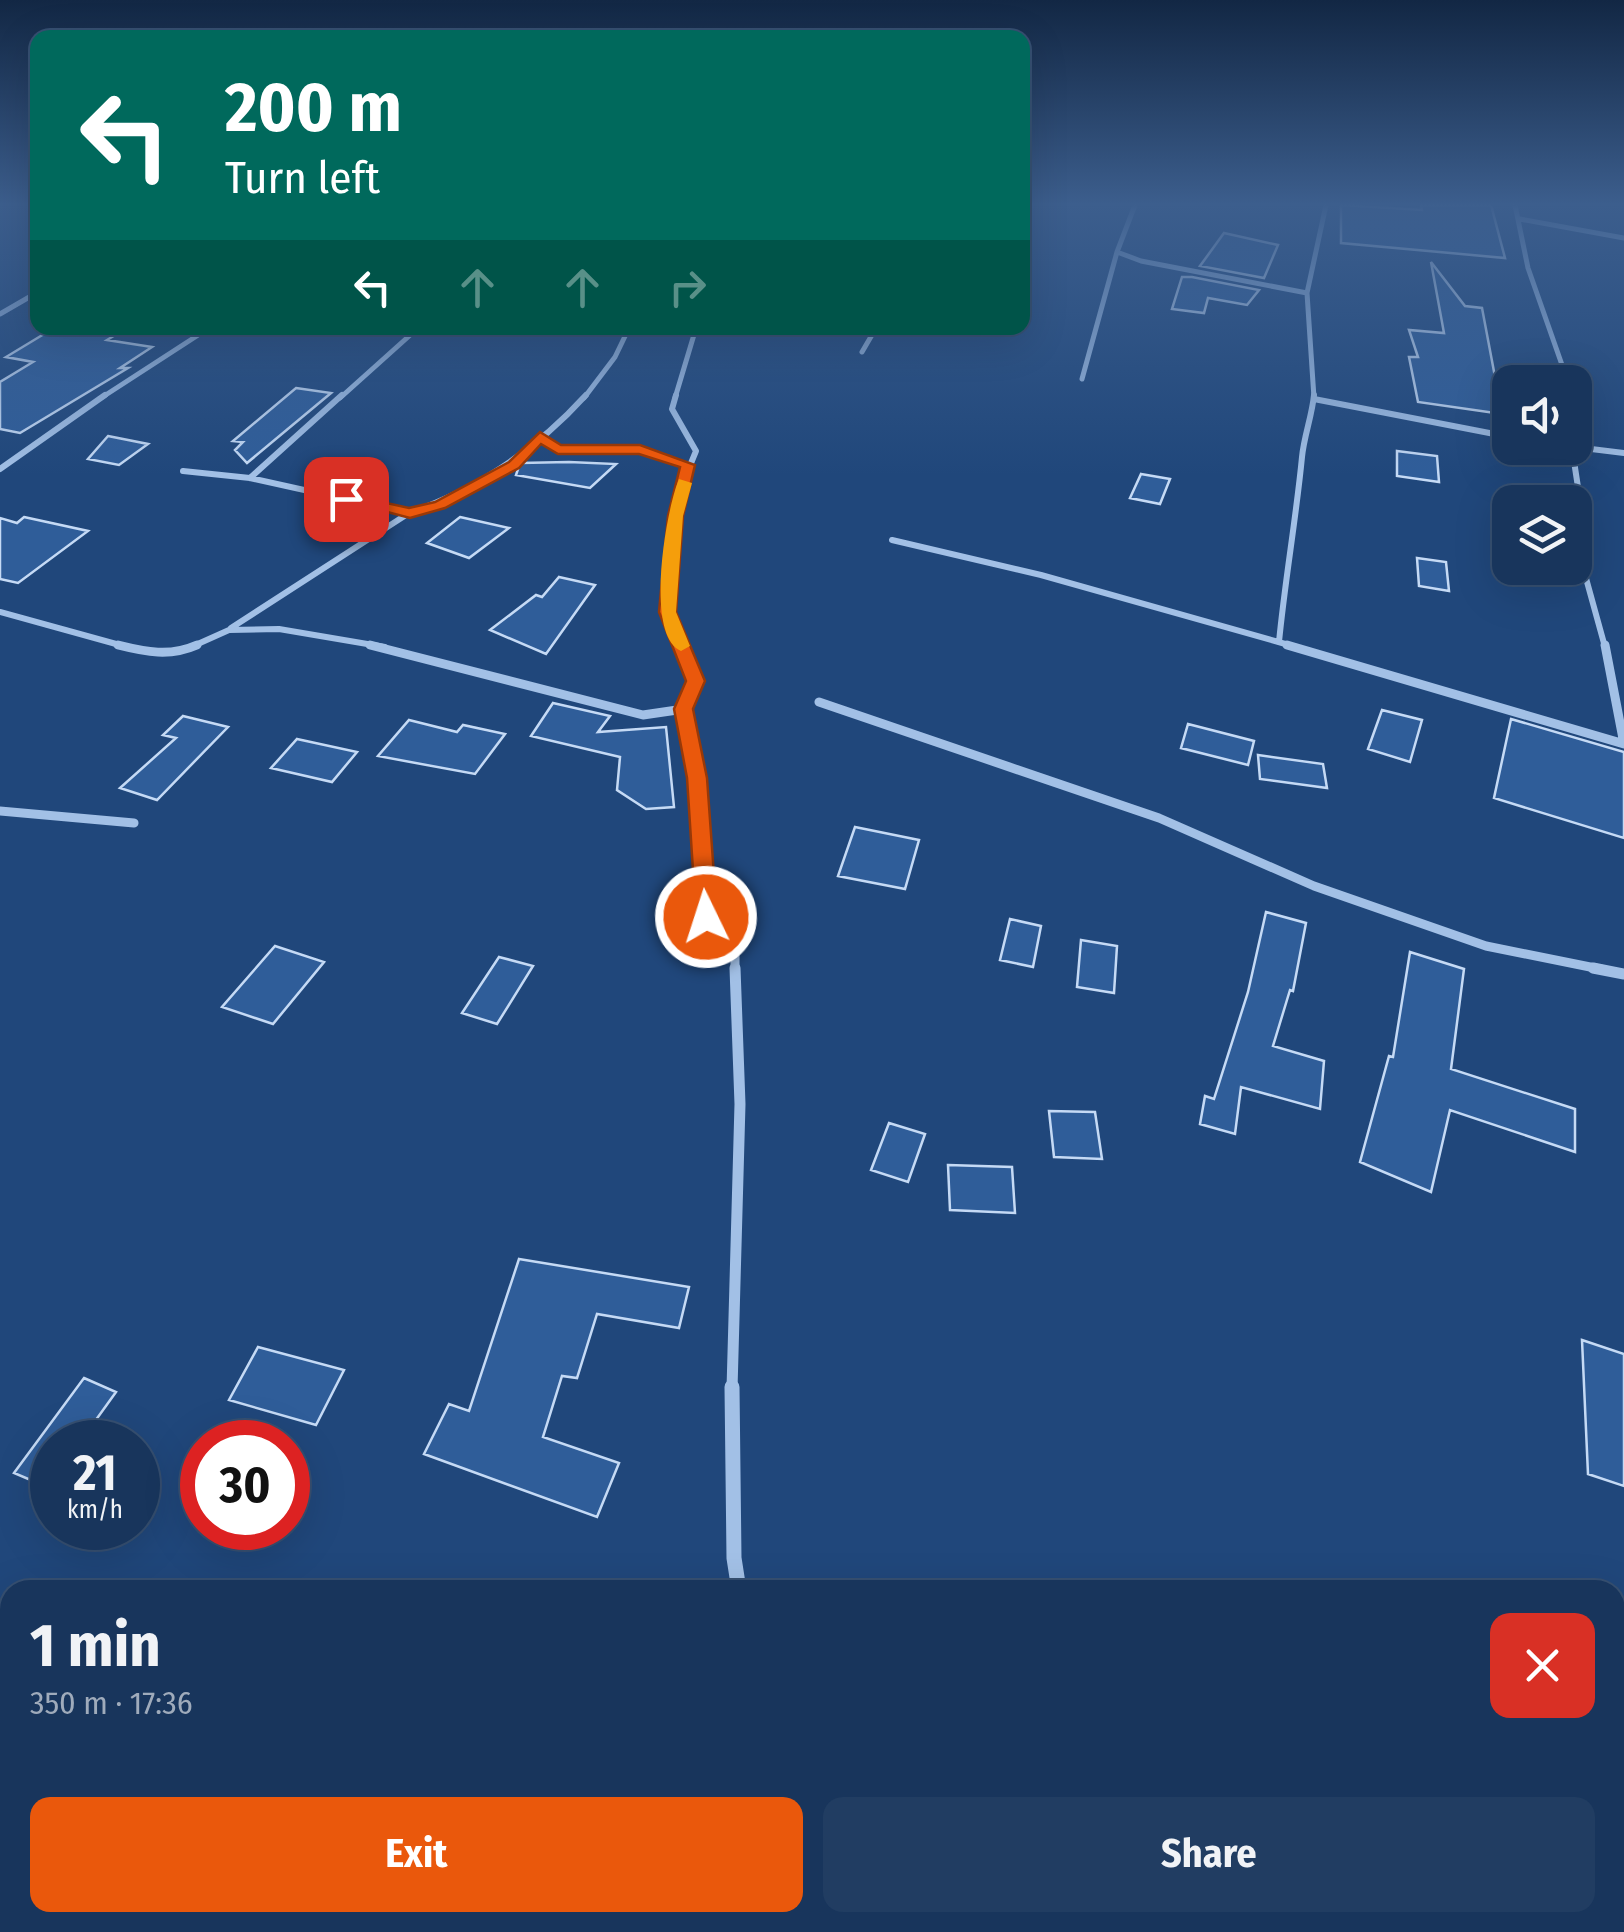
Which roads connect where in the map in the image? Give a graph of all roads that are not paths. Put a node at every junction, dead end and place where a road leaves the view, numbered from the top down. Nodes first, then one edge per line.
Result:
1 (1105, 295) edge
2 (1307, 295) edge
3 (1538, 295) edge
4 (30, 297) edge
5 (0, 314) edge
6 (199, 335) edge
7 (410, 335) edge
8 (625, 335) edge
9 (694, 335) edge
10 (872, 335) edge
11 (862, 352) dead end
12 (1562, 365) edge
13 (1082, 379) dead end
14 (1314, 398) junction
15 (1492, 433) edge
16 (540, 437) junction
17 (1592, 448) edge
18 (1624, 452) edge
19 (688, 465) junction
20 (1576, 465) edge
21 (0, 469) edge
22 (183, 472) dead end
23 (250, 478) junction
24 (410, 513) junction
25 (892, 540) dead end
26 (0, 612) edge
27 (229, 630) junction
28 (1280, 642) junction
29 (819, 702) dead end
30 (684, 709) junction
31 (1624, 744) edge
32 (0, 811) edge
33 (134, 823) dead end
34 (719, 905) dead end
35 (706, 917) dead end
36 (1624, 974) edge
37 (737, 1580) edge

1 - 13 street
2 - 14 street
3 - 12 street
4 - 5 street
6 - 21 street
7 - 23 street
8 - 16 street
9 - 19 street
10 - 11 street
14 - 15 street
14 - 28 street
16 - 19 street
16 - 24 street
17 - 18 street
19 - 30 street
20 - 31 street
22 - 23 street
23 - 24 street
24 - 27 street
25 - 28 street
26 - 27 street
27 - 30 street
28 - 31 street
29 - 36 street
30 - 35 street
32 - 33 street
34 - 37 street

